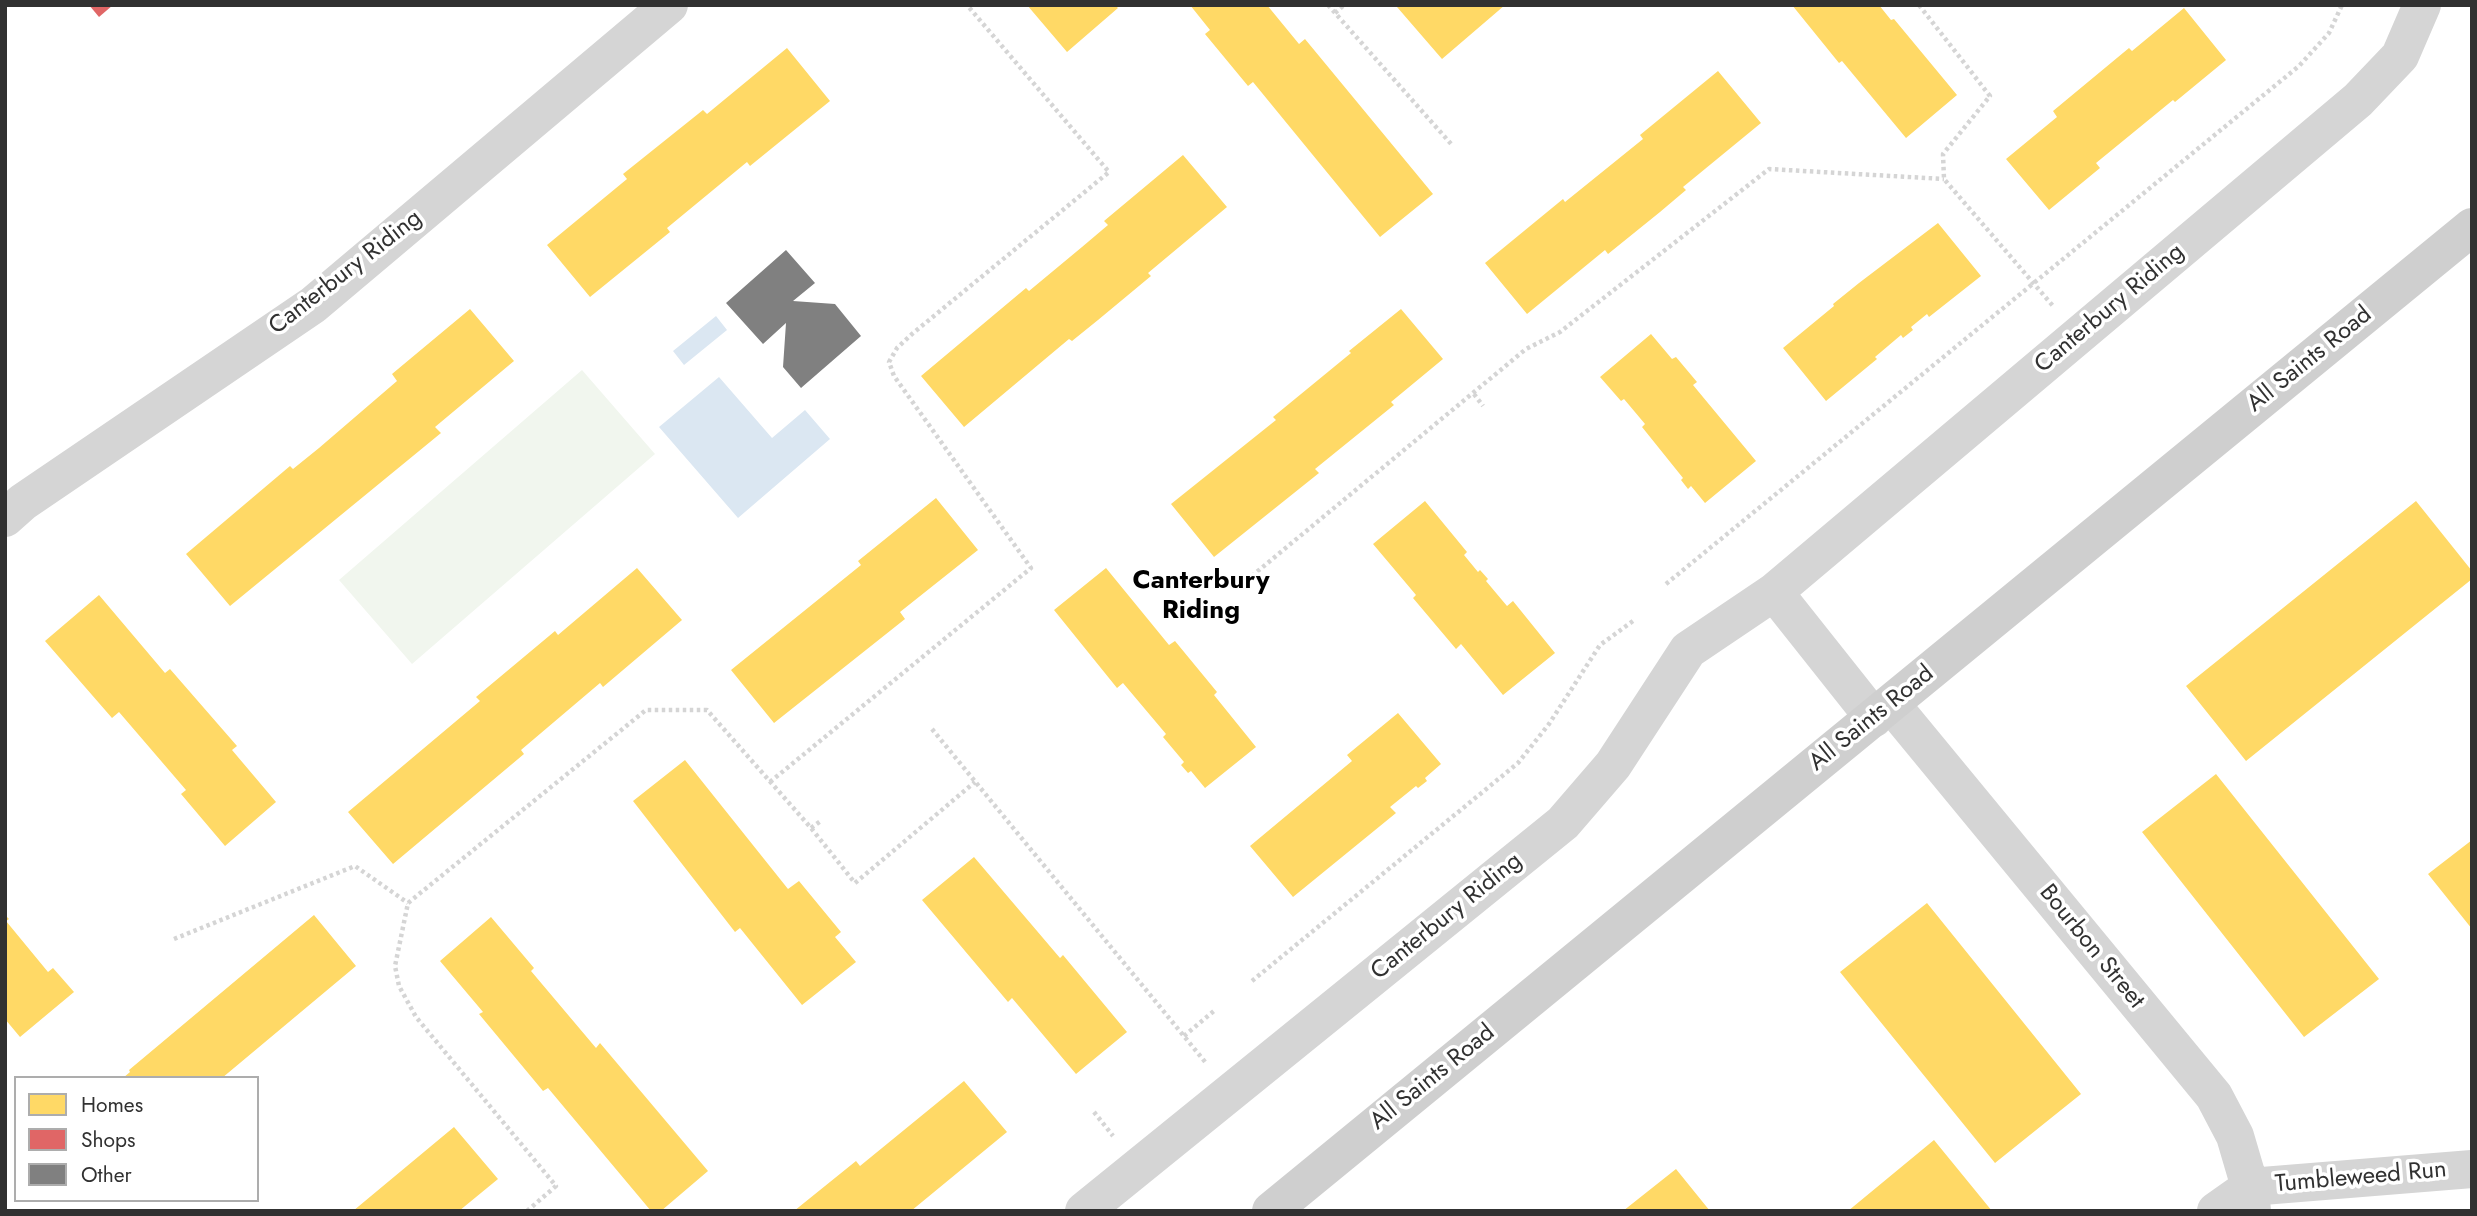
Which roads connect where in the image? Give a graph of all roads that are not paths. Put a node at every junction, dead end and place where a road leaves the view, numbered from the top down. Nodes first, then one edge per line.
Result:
1 (669, 5) edge
2 (2422, 5) edge
3 (2472, 227) edge
4 (5, 518) edge
5 (1774, 592) junction
6 (1882, 711) junction
7 (2472, 1169) edge
8 (2251, 1199) edge
9 (1084, 1211) edge
10 (1271, 1211) edge
11 (2216, 1211) edge

1 - 4 street, Canterbury Riding
2 - 5 street, Canterbury Riding
3 - 6 street, All Saints Road
5 - 6 street
5 - 9 street, Canterbury Riding
6 - 8 street, Bourbon Street
6 - 10 street, All Saints Road
7 - 8 street, Tumbleweed Run
8 - 11 street

